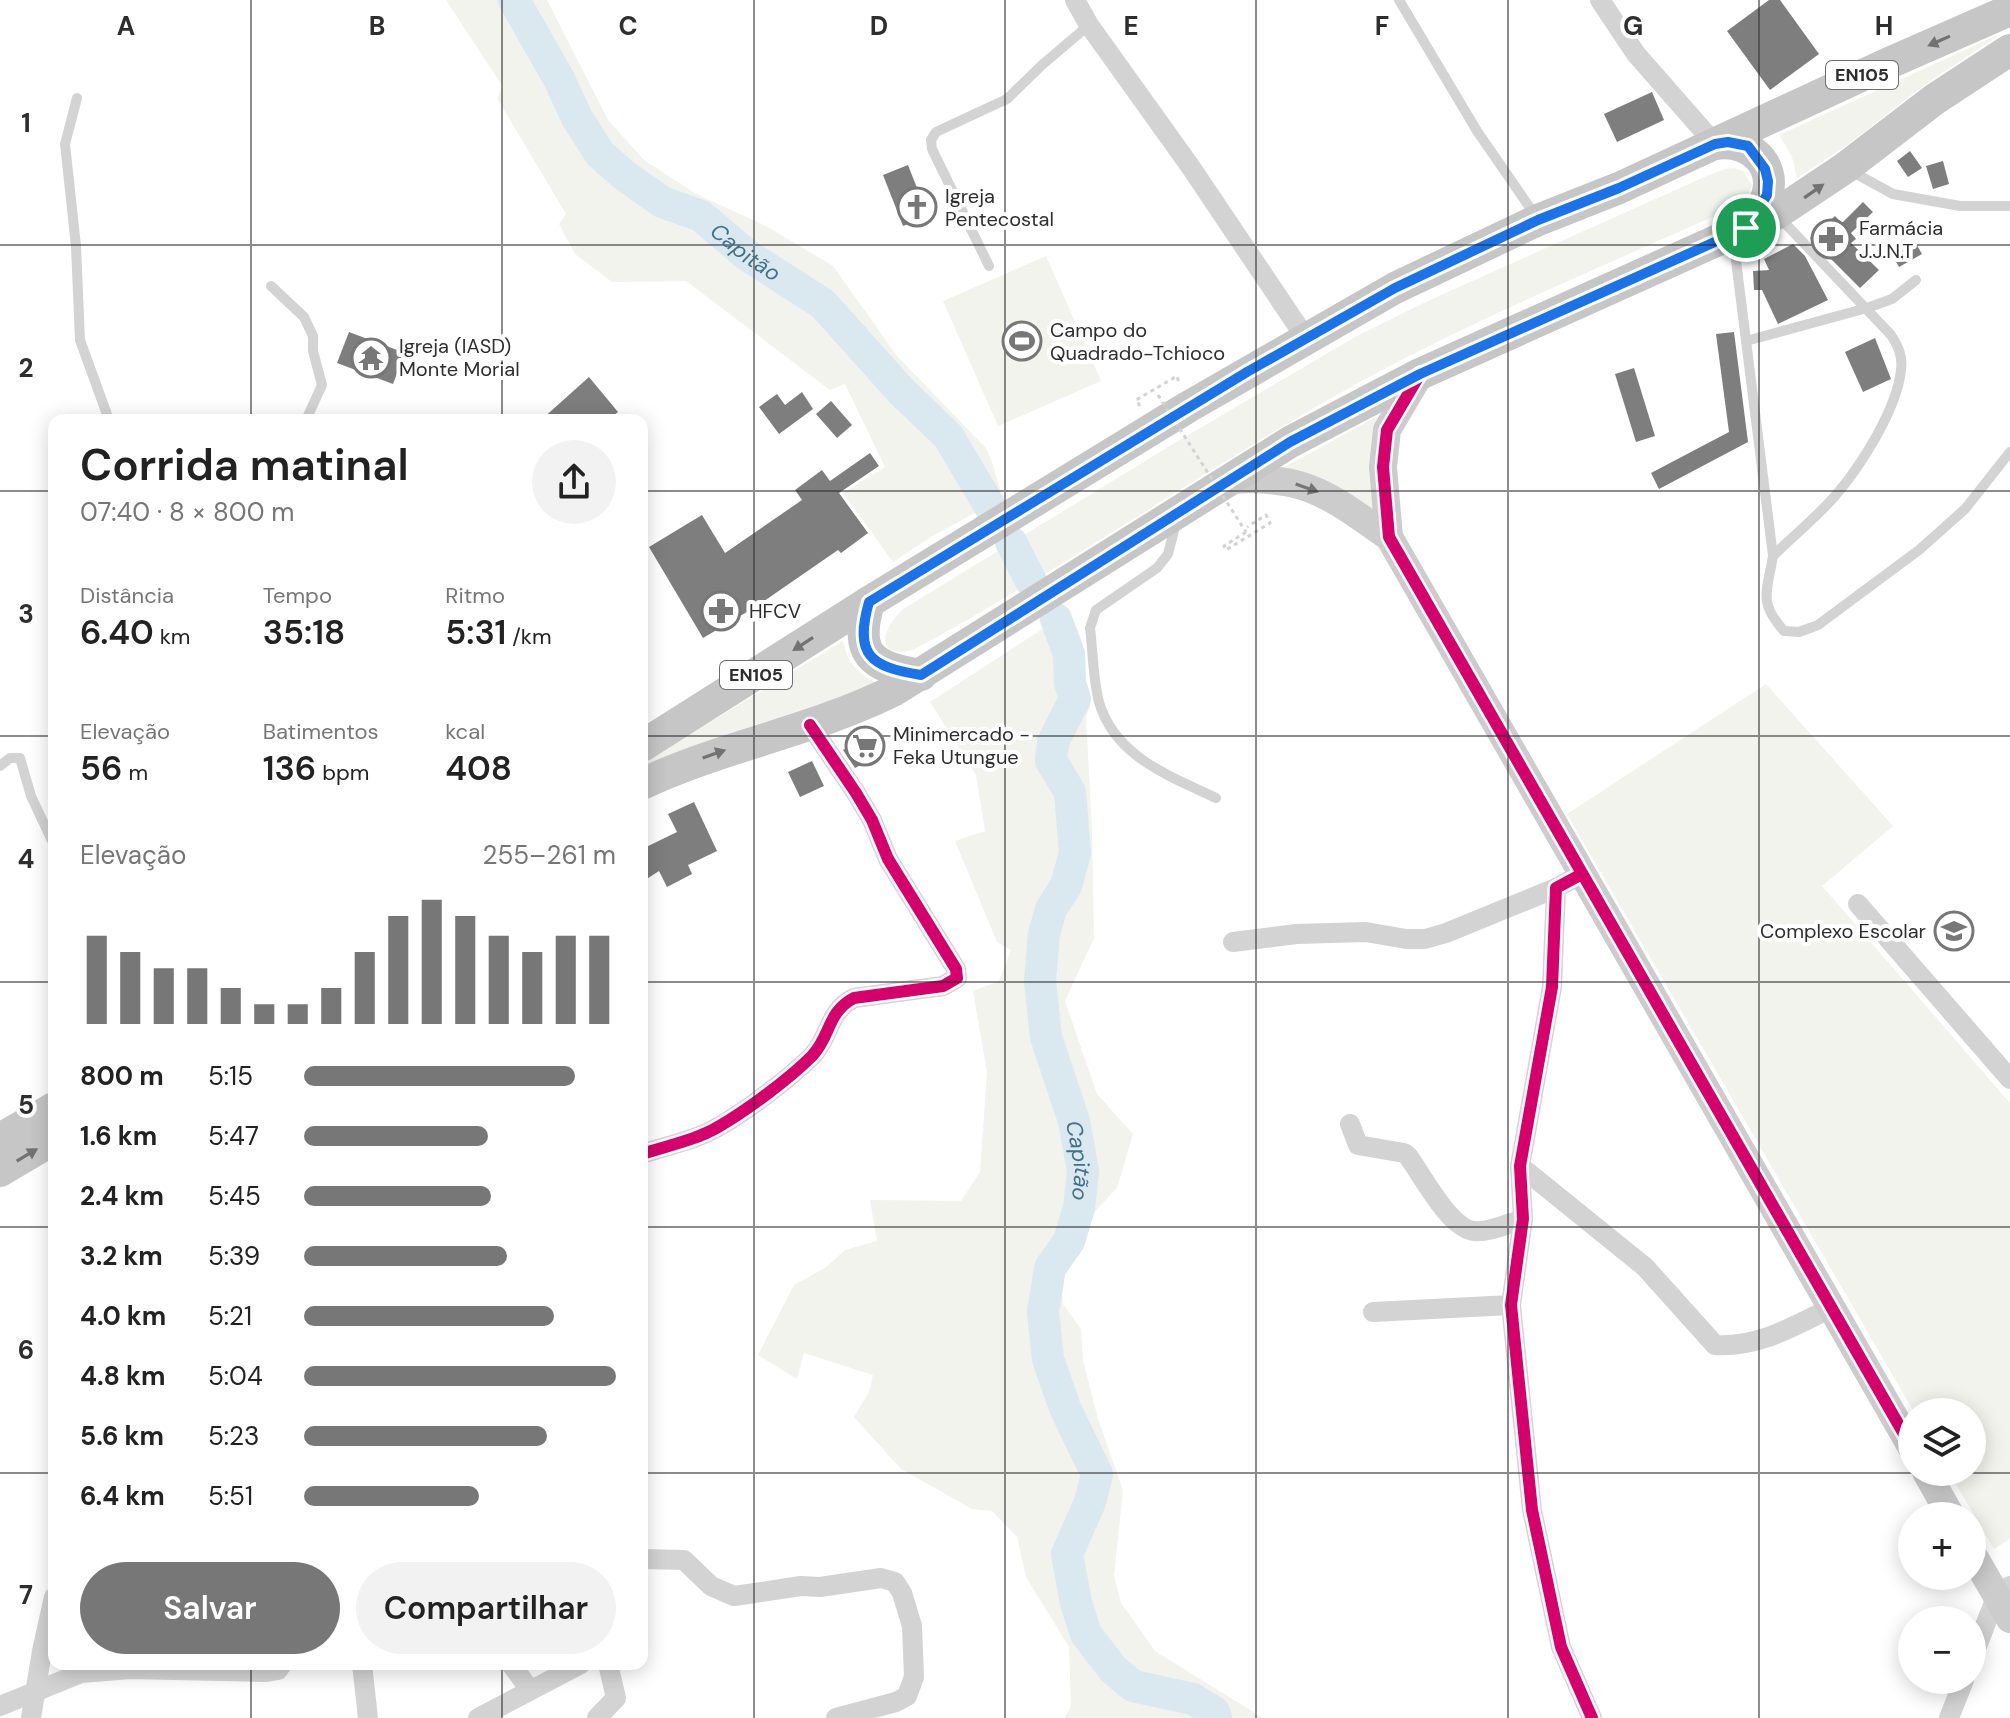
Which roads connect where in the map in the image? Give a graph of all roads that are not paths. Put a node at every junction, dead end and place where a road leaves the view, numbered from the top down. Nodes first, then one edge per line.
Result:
1 (1075, 0) edge
2 (1399, 0) edge
3 (1600, 0) edge
4 (2010, 10) edge
5 (1089, 25) junction
6 (2010, 50) edge
7 (77, 98) dead end
8 (1715, 144) junction
9 (1845, 168) junction
10 (2010, 206) edge
11 (1776, 214) junction
12 (1538, 220) junction
13 (1739, 231) junction
14 (989, 266) dead end
15 (1916, 280) dead end
16 (271, 286) dead end
17 (1867, 308) junction
18 (1305, 337) junction
19 (1746, 341) junction
20 (1420, 374) junction
21 (107, 414) edge
22 (309, 414) edge
23 (2010, 452) edge
24 (1231, 480) junction
25 (1178, 513) junction
26 (1389, 537) junction
27 (1773, 556) junction
28 (869, 602) junction
29 (921, 675) junction
30 (810, 725) junction
31 (648, 742) edge
32 (0, 766) edge
33 (648, 782) edge
34 (1216, 798) dead end
35 (48, 832) edge
36 (1582, 874) junction
37 (1556, 888) junction
38 (1858, 904) dead end
39 (1233, 942) dead end
40 (2010, 1079) edge
41 (48, 1111) edge
42 (1350, 1124) dead end
43 (0, 1139) edge
44 (48, 1143) edge
45 (648, 1152) edge
46 (1520, 1166) junction
47 (0, 1171) edge
48 (1523, 1219) junction
49 (1511, 1305) junction
50 (1831, 1308) junction
51 (1373, 1312) dead end
52 (1898, 1424) edge
53 (648, 1559) edge
54 (1986, 1572) edge
55 (2006, 1600) edge
56 (48, 1624) edge
57 (1986, 1635) edge
58 (118, 1670) edge
59 (175, 1670) edge
60 (278, 1670) edge
61 (363, 1670) edge
62 (515, 1670) edge
63 (569, 1670) edge
64 (609, 1670) edge
65 (36, 1690) junction
66 (530, 1690) junction
67 (1958, 1694) edge
68 (616, 1698) junction
69 (0, 1706) edge
70 (31, 1718) edge
71 (368, 1718) edge
72 (478, 1718) edge
73 (597, 1718) edge
74 (622, 1718) edge
75 (836, 1718) edge
76 (1592, 1718) edge
77 (1949, 1718) edge

1 - 5 street
2 - 12 lane
3 - 8 street
4 -> 8 main road, EN105
5 - 14 lane
5 - 18 street
6 - 9 main road
7 - 21 lane
8 - 12 main road, EN105
8 - 13 main road
9 - 10 lane
11 -> 9 main road
11 - 13 main road
11 - 17 lane
12 - 18 main road, EN105
13 - 19 lane
13 - 20 main road
15 - 17 lane
16 - 22 lane
17 - 19 lane
17 - 27 lane
18 - 28 main road, EN105
19 - 27 lane
20 - 24 main road
20 - 26 street
23 - 27 lane
24 - 25 main road
24 -> 26 street
25 - 29 main road
25 - 34 lane
26 - 36 street
28 - 29 main road
28 -> 31 main road, EN105
29 - 30 main road
33 -> 30 main road
30 - 45 street
32 - 35 lane
36 - 37 street
36 - 50 street
37 - 39 street
37 - 46 street
38 - 40 street
41 - 43 main road
42 - 48 street
47 -> 44 main road
46 - 48 street
46 - 50 street
48 - 49 street
49 - 51 street
49 - 76 street
50 - 52 street
53 - 75 street
54 - 55 street
55 - 57 street
56 - 65 street
58 - 65 street
59 - 60 street
61 - 71 street
62 - 66 street
63 - 66 street
64 - 68 street
65 - 69 street
65 - 70 street
66 - 72 street
67 - 77 street
68 - 73 street
68 - 74 street

